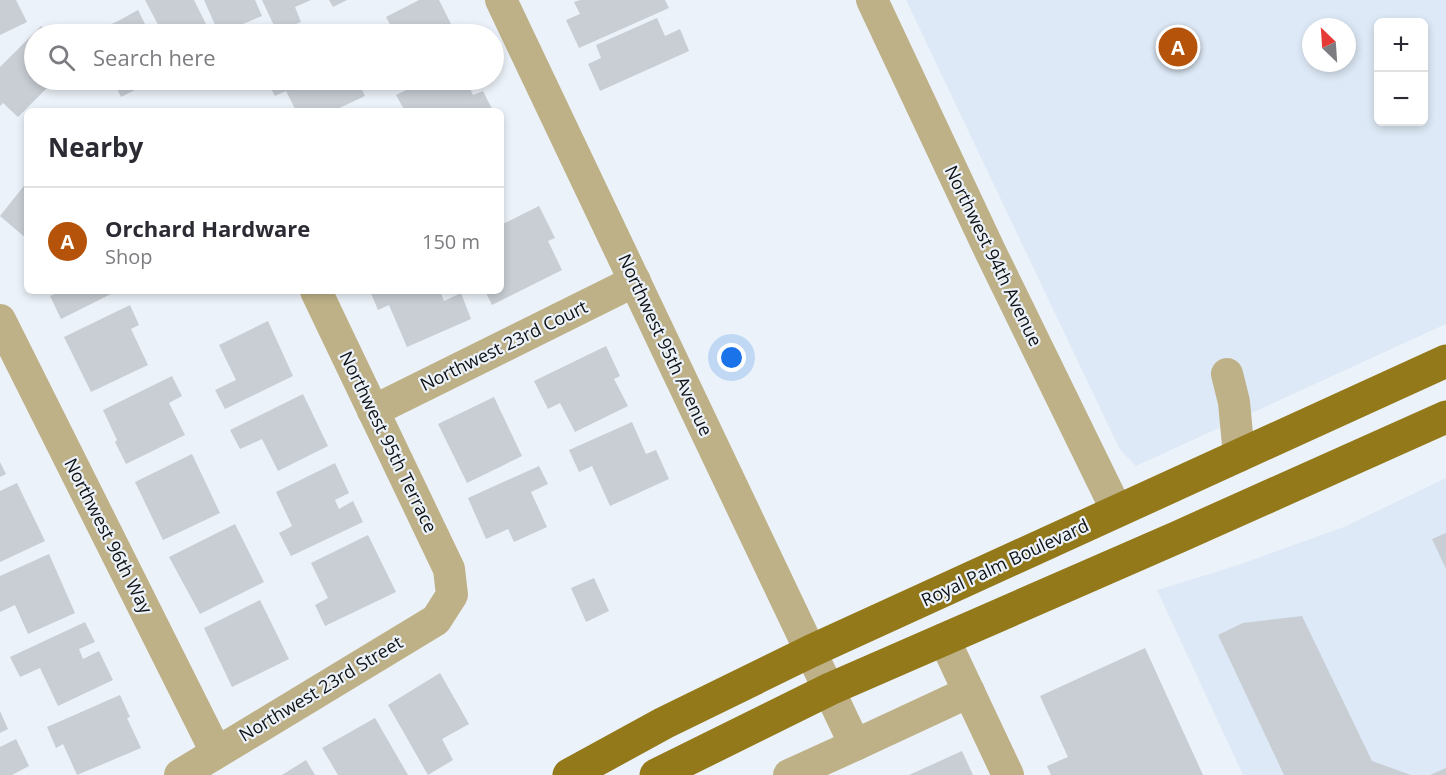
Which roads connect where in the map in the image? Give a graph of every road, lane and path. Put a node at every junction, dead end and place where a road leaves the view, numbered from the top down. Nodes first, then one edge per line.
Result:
1 (501, 0) edge
2 (872, 0) edge
3 (635, 281) junction
4 (317, 294) edge
5 (0, 320) edge
6 (1446, 361) edge
7 (1227, 374) dead end
8 (373, 411) junction
9 (1446, 417) edge
10 (1239, 456) junction
11 (1117, 511) junction
12 (1178, 537) junction
13 (452, 595) joint
14 (944, 639) junction
15 (811, 651) junction
16 (830, 689) junction
17 (969, 692) junction
18 (855, 745) junction
19 (216, 752) junction
20 (180, 775) edge
21 (569, 775) edge
22 (656, 775) edge
23 (789, 775) edge
24 (1008, 775) edge

1 - 3 street, Northwest 95th Avenue
2 - 11 street, Northwest 94th Avenue
3 - 8 street, Northwest 23rd Court
3 - 15 street, Northwest 95th Avenue
4 - 8 street, Northwest 95th Terrace
5 - 19 street, Northwest 96th Way
6 - 10 main road, Royal Palm Boulevard
7 - 10 street
8 - 13 street, Northwest 95th Terrace
9 - 12 main road
10 - 11 main road, Royal Palm Boulevard
10 - 12 main road
11 - 15 main road, Royal Palm Boulevard
12 - 14 main road
13 - 19 street, Northwest 23rd Street
14 - 16 main road
14 - 17 street
15 - 16 street, Northwest 95th Avenue
15 - 21 main road, Royal Palm Boulevard
16 - 18 street, Northwest 95th Avenue
16 - 22 main road
17 - 18 street
17 - 24 street
18 - 23 street
19 - 20 street, Northwest 23rd Street

